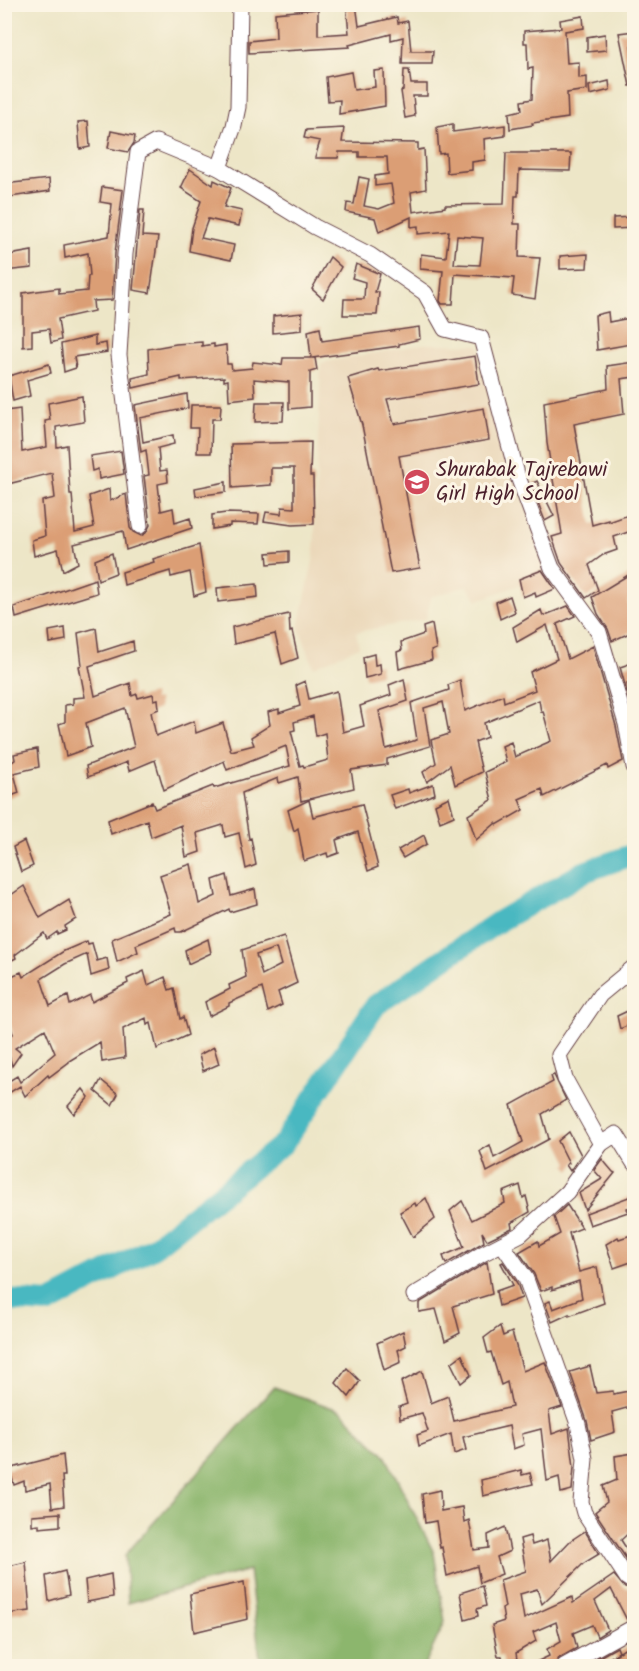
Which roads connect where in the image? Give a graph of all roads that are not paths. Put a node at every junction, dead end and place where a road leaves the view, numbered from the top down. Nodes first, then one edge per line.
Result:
1 (240, 4) edge
2 (219, 168) junction
3 (140, 526) dead end
4 (634, 767) edge
5 (634, 967) edge
6 (601, 1144) junction
7 (634, 1163) edge
8 (502, 1244) junction
9 (414, 1295) dead end
10 (634, 1579) edge
11 (634, 1627) edge
12 (564, 1666) edge

1 - 2 street
2 - 3 street
2 - 4 street
5 - 6 street
6 - 7 street
6 - 8 street
8 - 9 street
8 - 10 street
11 - 12 street

